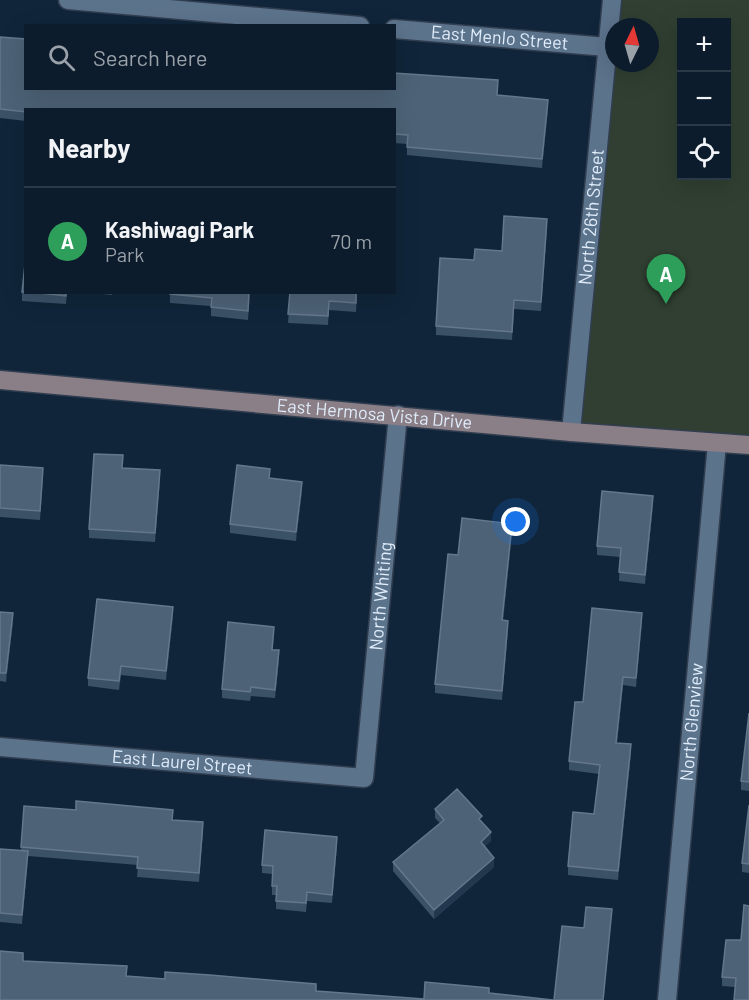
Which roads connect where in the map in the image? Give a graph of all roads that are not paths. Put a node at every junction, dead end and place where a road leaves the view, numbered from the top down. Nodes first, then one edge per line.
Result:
1 (68, 0) edge
2 (612, 0) edge
3 (610, 18) edge
4 (338, 24) edge
5 (396, 28) edge
6 (605, 47) edge
7 (605, 68) edge
8 (0, 380) edge
9 (398, 415) junction
10 (571, 432) junction
11 (717, 443) junction
12 (749, 446) edge
13 (0, 747) edge
14 (364, 778) joint
15 (667, 1000) edge

1 - 4 street
2 - 3 street, North 26th Street
5 - 6 street, East Menlo Street
7 - 10 street, North 26th Street
8 - 9 street, East Hermosa Vista Drive
9 - 10 street, East Hermosa Vista Drive
9 - 14 street, North Whiting
10 - 11 street, East Hermosa Vista Drive
11 - 12 street, East Hermosa Vista Drive
11 - 15 street, North Glenview
13 - 14 street, East Laurel Street

